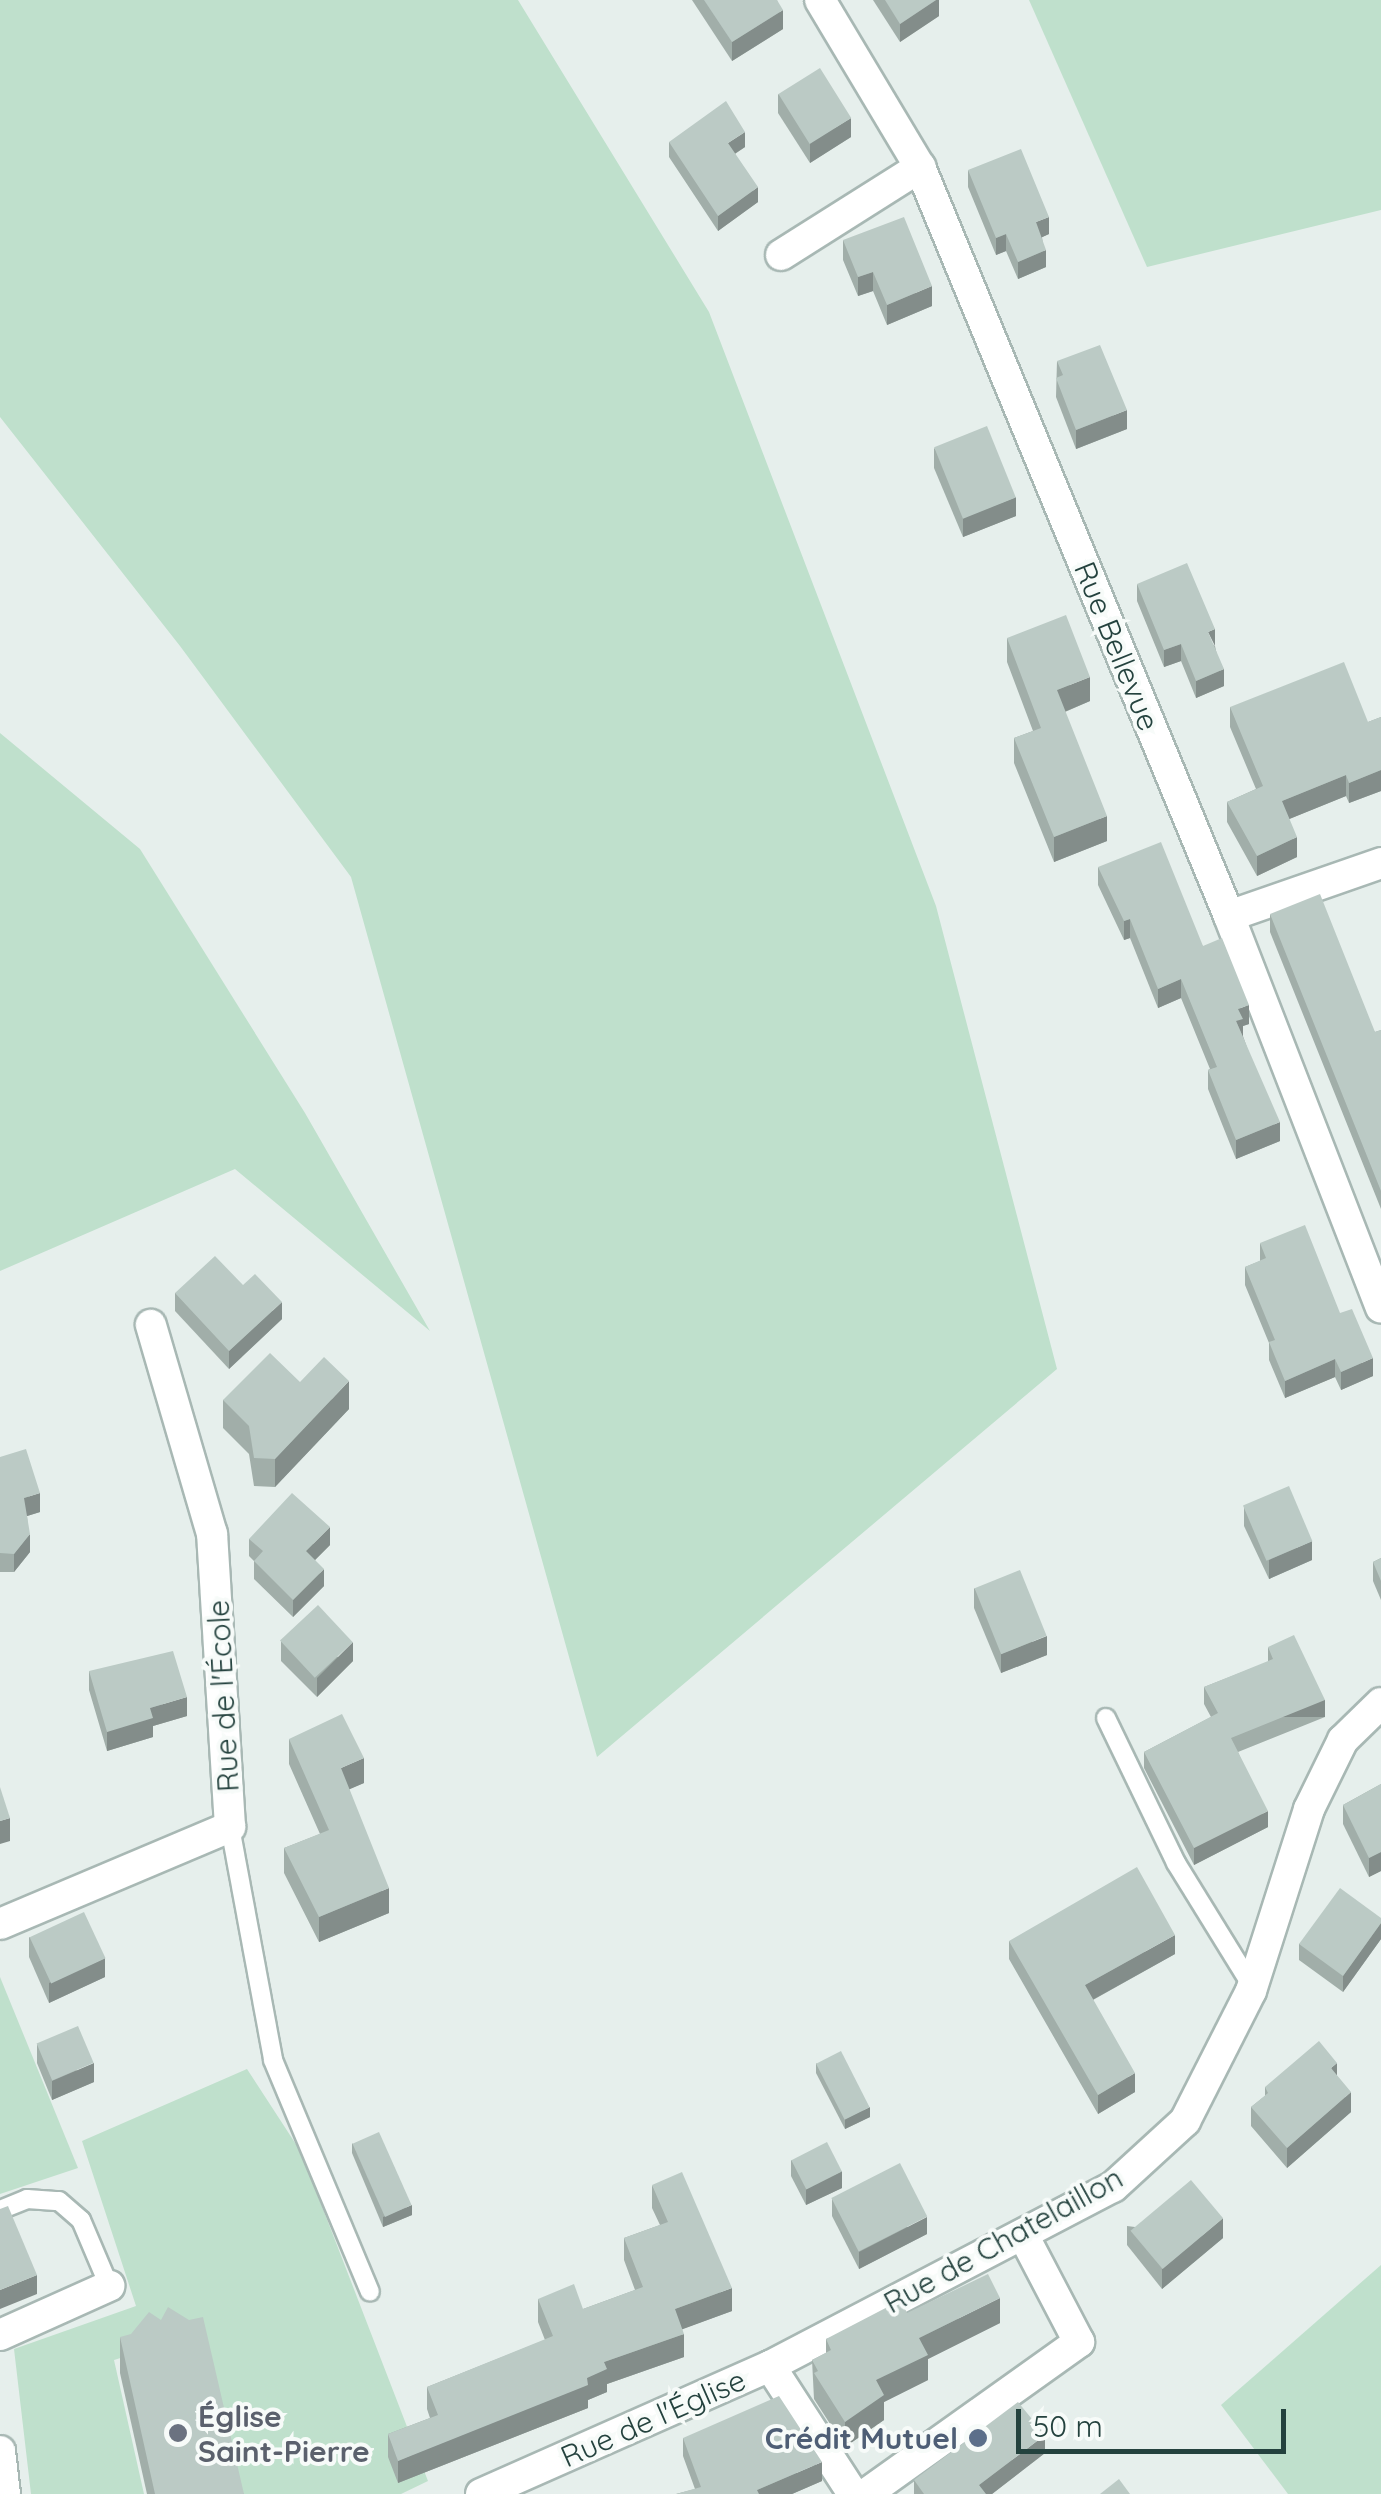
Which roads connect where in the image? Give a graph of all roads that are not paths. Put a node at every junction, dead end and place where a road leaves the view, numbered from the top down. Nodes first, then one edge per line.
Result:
1 (820, 0) edge
2 (920, 167) junction
3 (782, 256) dead end
4 (1381, 863) edge
5 (1229, 916) junction
6 (1381, 1308) edge
7 (151, 1324) dead end
8 (1381, 1703) edge
9 (1106, 1718) dead end
10 (230, 1826) junction
11 (0, 1924) edge
12 (1252, 1986) junction
13 (0, 2210) edge
14 (1023, 2234) junction
15 (109, 2286) joint
16 (370, 2292) dead end
17 (0, 2335) edge
18 (770, 2366) junction
19 (0, 2452) edge
20 (5, 2494) edge
21 (482, 2494) edge
22 (853, 2494) edge
23 (866, 2494) edge

1 - 2 street, Rue Bellevue
2 - 3 street
2 - 5 street, Rue Bellevue
4 - 5 street
5 - 6 street, Rue Bellevue
7 - 10 street, Rue de l'École
8 - 12 street, Rue de Chatelaillon
9 - 12 lane
10 - 11 street, Rue de l'École
10 - 16 lane
12 - 14 street, Rue de Chatelaillon
13 - 15 lane
14 - 18 street, Rue de Chatelaillon
14 - 23 street
15 - 17 street
18 - 21 street, Rue de l'Église
18 - 22 street
19 - 20 street

